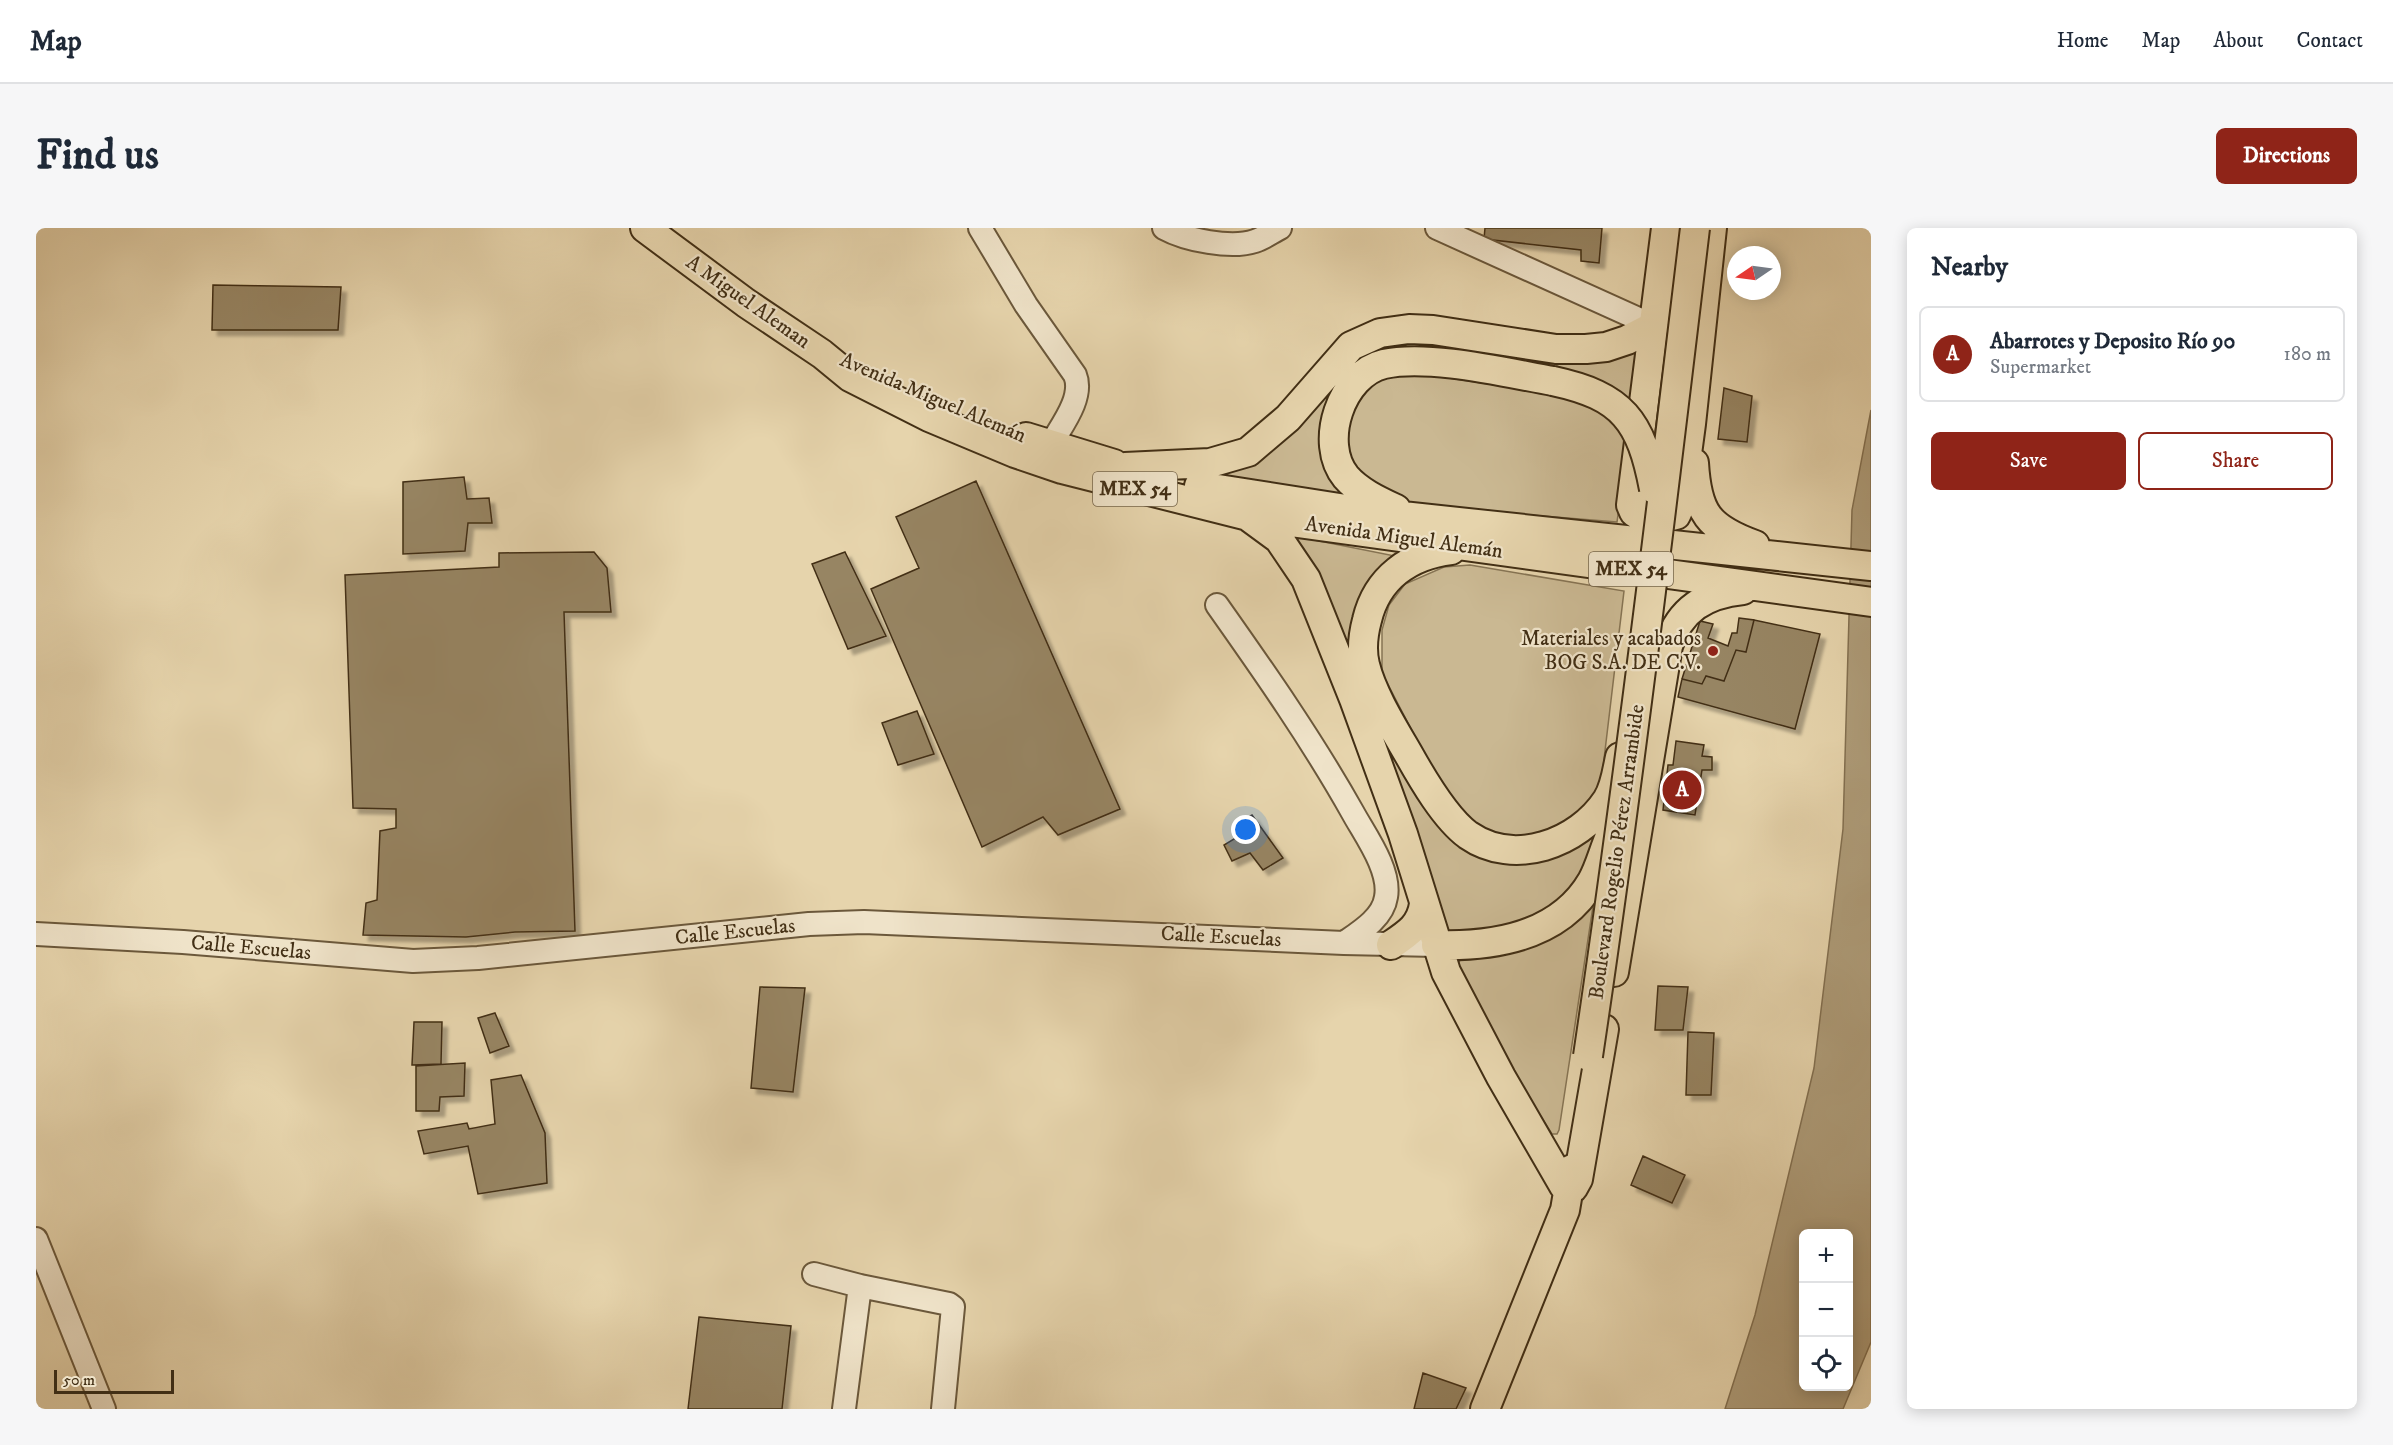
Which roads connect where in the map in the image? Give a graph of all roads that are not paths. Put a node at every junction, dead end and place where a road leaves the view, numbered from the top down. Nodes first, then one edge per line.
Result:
1 (645, 228) edge
2 (981, 228) edge
3 (1164, 228) edge
4 (1280, 228) edge
5 (1437, 228) edge
6 (1666, 228) edge
7 (1683, 228) edge
8 (1695, 228) edge
9 (1712, 228) edge
10 (1654, 326) junction
11 (822, 354) joint
12 (933, 409) junction
13 (1691, 424) junction
14 (1051, 444) junction
15 (1125, 467) junction
16 (1654, 489) junction
17 (1248, 516) junction
18 (1412, 516) junction
19 (1647, 542) junction
20 (1474, 547) junction
21 (1793, 559) junction
22 (1871, 566) edge
23 (1644, 571) junction
24 (1760, 588) junction
25 (1871, 602) edge
26 (1217, 605) dead end
27 (1620, 757) junction
28 (1611, 834) junction
29 (1424, 904) junction
30 (36, 934) edge
31 (1344, 943) junction
32 (1391, 945) junction
33 (1436, 945) junction
34 (1584, 1056) junction
35 (1567, 1188) junction
36 (36, 1239) edge
37 (814, 1274) dead end
38 (860, 1286) junction
39 (104, 1409) edge
40 (844, 1409) edge
41 (943, 1409) edge
42 (1485, 1409) edge

1 - 11 main road, A Miguel Aleman / MEX 54
2 - 14 street
3 - 4 street
5 - 10 street
6 - 10 main road
7 - 16 main road, Boulevard Rogelio Pérez Arrambide
8 - 34 main road, Boulevard Rogelio Pérez Arrambide, bridge
9 - 13 main road
10 - 13 main road
10 - 15 main road
11 - 12 main road, Avenida Miguel Alemán / MEX 54
12 - 14 main road, Avenida Miguel Alemán / MEX 54
12 - 17 main road, Avenida Miguel Alemán / MEX 54
13 - 21 main road
14 - 15 main road, Avenida Miguel Alemán / MEX 54
15 - 18 main road, Avenida Miguel Alemán / MEX 54
16 - 18 main road, bridge
16 - 19 main road, Boulevard Rogelio Pérez Arrambide
17 - 20 main road, Avenida Miguel Alemán / MEX 54
17 - 29 main road
18 - 19 main road, Avenida Miguel Alemán / MEX 54
19 - 21 main road, Avenida Miguel Alemán / MEX 54
19 - 23 main road, Boulevard Rogelio Pérez Arrambide
20 - 23 main road, Avenida Miguel Alemán / MEX 54
20 - 27 main road
21 - 22 main road, Avenida Miguel Alemán / MEX 54
23 - 24 main road, Avenida Miguel Alemán / MEX 54
23 - 27 main road, Boulevard Rogelio Pérez Arrambide
24 - 25 main road, Avenida Miguel Alemán / MEX 54
24 - 35 main road
26 - 31 street
27 - 28 main road, Boulevard Rogelio Pérez Arrambide
28 - 33 main road
28 - 34 main road, Boulevard Rogelio Pérez Arrambide
29 - 32 main road
29 - 33 main road
30 - 31 street, Calle Escuelas
31 - 32 street, Calle Escuelas
32 - 33 street, Calle Escuelas
33 - 35 main road
34 - 35 main road, Boulevard Rogelio Pérez Arrambide
35 - 42 main road
36 - 39 street
37 - 38 street
38 - 40 street
38 - 41 street

